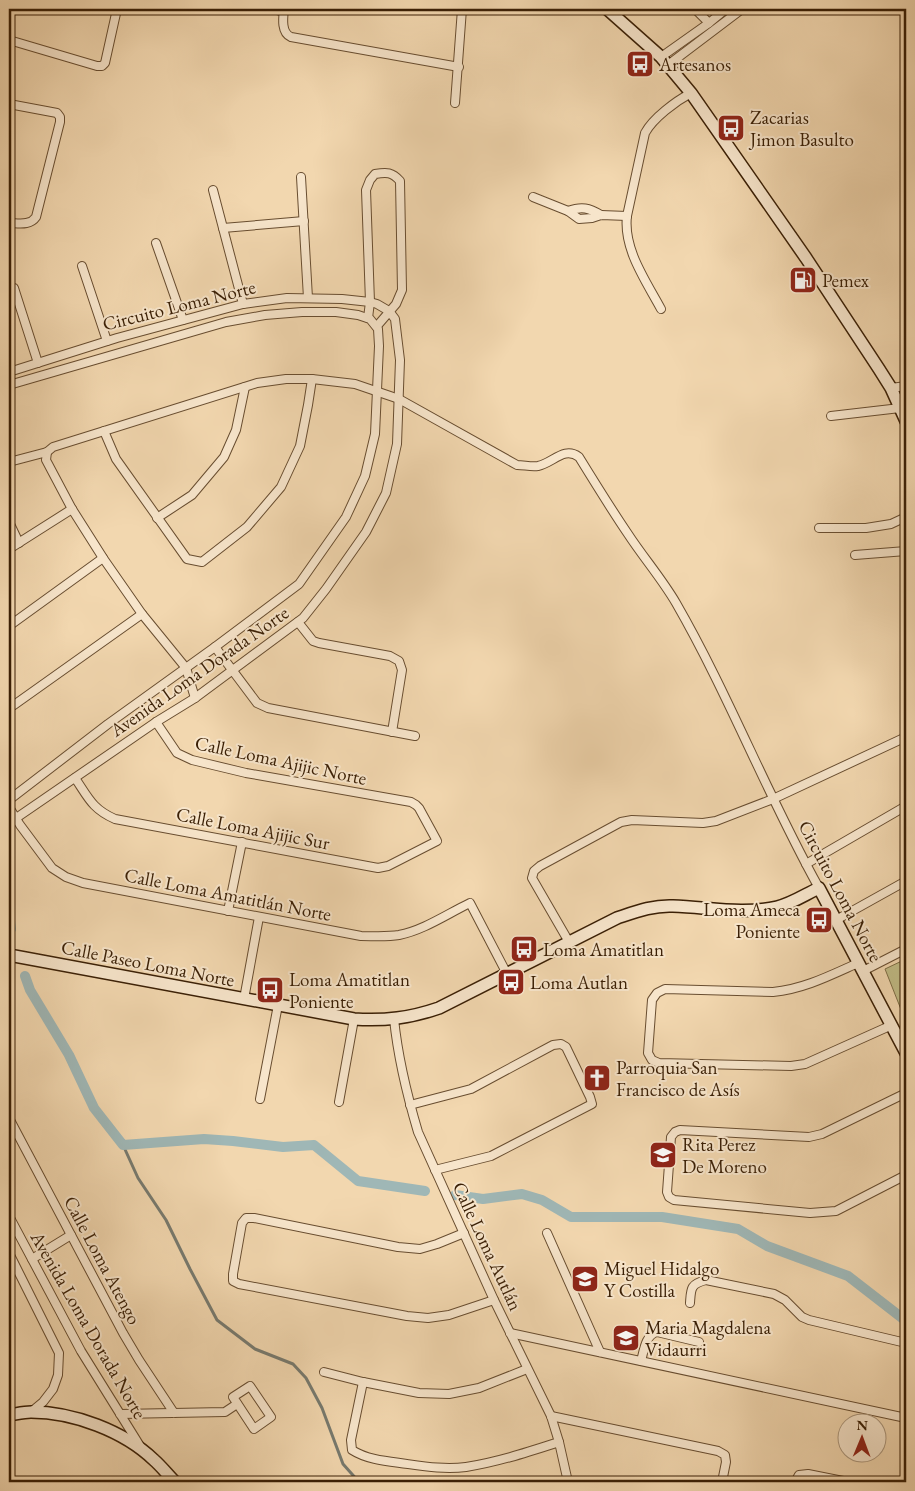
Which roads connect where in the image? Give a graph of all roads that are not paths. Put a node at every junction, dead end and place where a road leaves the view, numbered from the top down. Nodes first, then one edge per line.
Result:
1 (118, 9) edge
2 (273, 9) edge
3 (462, 9) edge
4 (608, 9) edge
5 (695, 9) edge
6 (726, 9) edge
7 (284, 10) edge
8 (739, 10) edge
9 (709, 23) junction
10 (9, 40) edge
11 (664, 61) junction
12 (459, 67) junction
13 (691, 93) junction
14 (455, 103) dead end
15 (9, 104) edge
16 (301, 177) dead end
17 (213, 190) dead end
18 (533, 197) dead end
19 (568, 211) junction
20 (601, 214) junction
21 (627, 216) junction
22 (304, 221) junction
23 (9, 223) edge
24 (223, 228) junction
25 (156, 243) dead end
26 (82, 266) dead end
27 (14, 288) dead end
28 (308, 298) junction
29 (370, 302) junction
30 (243, 304) junction
31 (661, 309) dead end
32 (389, 311) junction
33 (368, 318) junction
34 (182, 320) junction
35 (377, 326) junction
36 (116, 338) junction
37 (107, 341) junction
38 (122, 351) junction
39 (38, 363) junction
40 (9, 372) edge
41 (312, 379) junction
42 (9, 385) edge
43 (906, 386) edge
44 (245, 387) junction
45 (891, 388) junction
46 (377, 391) junction
47 (399, 399) junction
48 (900, 408) junction
49 (831, 416) dead end
50 (906, 421) edge
51 (104, 431) junction
52 (47, 452) junction
53 (9, 462) edge
54 (72, 509) junction
55 (906, 517) edge
56 (157, 518) junction
57 (9, 522) edge
58 (818, 528) dead end
59 (19, 543) junction
60 (9, 549) edge
61 (906, 551) edge
62 (855, 555) dead end
63 (103, 558) junction
64 (142, 614) junction
65 (298, 622) junction
66 (9, 626) edge
67 (215, 648) junction
68 (186, 668) junction
69 (233, 670) junction
70 (195, 698) junction
71 (9, 707) edge
72 (156, 722) junction
73 (392, 732) junction
74 (415, 736) dead end
75 (906, 738) edge
76 (75, 778) junction
77 (773, 799) junction
78 (9, 800) edge
79 (9, 806) edge
80 (906, 806) edge
81 (12, 821) edge
82 (9, 832) edge
83 (437, 841) joint
84 (242, 842) junction
85 (806, 864) junction
86 (906, 881) edge
87 (819, 888) junction
88 (228, 911) junction
89 (259, 917) junction
90 (836, 920) junction
91 (568, 942) junction
92 (906, 949) edge
93 (9, 955) edge
94 (861, 967) junction
95 (507, 974) junction
96 (244, 999) junction
97 (278, 1004) junction
98 (354, 1019) junction
99 (394, 1019) junction
100 (898, 1029) edge
101 (906, 1052) edge
102 (906, 1093) edge
103 (260, 1099) dead end
104 (339, 1102) dead end
105 (410, 1105) junction
106 (9, 1118) edge
107 (418, 1132) junction
108 (410, 1136) dead end
109 (435, 1170) junction
110 (906, 1175) edge
111 (9, 1216) edge
112 (464, 1233) junction
113 (547, 1233) dead end
114 (71, 1235) junction
115 (9, 1254) edge
116 (32, 1259) junction
117 (494, 1300) junction
118 (690, 1303) dead end
119 (510, 1333) junction
120 (699, 1342) dead end
121 (906, 1343) edge
122 (600, 1352) junction
123 (641, 1361) junction
124 (528, 1369) junction
125 (324, 1372) dead end
126 (363, 1382) junction
127 (237, 1404) junction
128 (31, 1412) junction
129 (174, 1413) junction
130 (120, 1414) junction
131 (9, 1415) edge
132 (551, 1416) junction
133 (906, 1418) edge
134 (559, 1442) junction
135 (142, 1450) junction
136 (175, 1482) edge
137 (568, 1482) edge
138 (722, 1482) edge
139 (795, 1482) edge
140 (848, 1482) edge

1 - 10 street
2 - 7 street
3 - 12 street
4 - 11 street
5 - 9 street
6 - 9 street
7 - 12 street
8 - 11 street
9 - 11 street
11 - 13 street
12 - 14 street
13 - 21 street
13 - 45 street
15 - 23 street
16 - 22 street
17 - 24 street
18 - 19 street
19 - 20 street
19 - 20 street
20 - 21 street
21 - 31 street
22 - 24 street
22 - 28 street
24 - 30 street
25 - 34 street
26 - 37 street
27 - 39 street
28 - 29 street, Circuito Loma Norte
28 - 30 street, Circuito Loma Norte
29 - 32 street, Circuito Loma Norte
29 - 32 street
29 - 33 street
30 - 34 street, Circuito Loma Norte
32 - 35 street
32 - 47 street
33 - 35 street
33 - 38 street, Circuito Loma Norte
34 - 36 street, Circuito Loma Norte
35 - 46 street
36 - 37 street, Circuito Loma Norte
36 - 38 street
37 - 39 street, Circuito Loma Norte
38 - 42 street, Circuito Loma Norte
39 - 40 street, Circuito Loma Norte
41 - 44 street, Circuito Loma Norte
41 - 46 street, Circuito Loma Norte
41 - 56 street
43 - 45 street
44 - 51 street, Circuito Loma Norte
44 - 56 street
45 - 48 street
46 - 47 street, Circuito Loma Norte
46 - 67 street, Avenida Loma Dorada Norte
47 - 65 street, Avenida Loma Dorada Norte
47 - 77 street, Circuito Loma Norte
48 - 49 street
48 - 50 street
51 - 52 street, Circuito Loma Norte
51 - 56 street
52 - 53 street, Circuito Loma Norte
52 - 54 street
54 - 59 street
54 - 63 street
55 - 58 street
57 - 59 street
59 - 60 street
61 - 62 street
63 - 64 street
63 - 66 street
64 - 68 street
64 - 71 street
65 - 69 street, Avenida Loma Dorada Norte
65 - 73 street
67 - 68 street, Avenida Loma Dorada Norte
67 - 69 street
68 - 70 street
68 - 78 street, Avenida Loma Dorada Norte
69 - 70 street, Avenida Loma Dorada Norte
69 - 73 street
70 - 72 street, Avenida Loma Dorada Norte
72 - 76 street, Avenida Loma Dorada Norte
72 - 83 street, Calle Loma Ajijic Norte
73 - 74 street
75 - 77 street
76 - 81 street, Avenida Loma Dorada Norte
76 - 84 street, Calle Loma Ajijic Sur
77 - 85 street, Circuito Loma Norte
77 - 91 street
79 - 81 street, Calle Loma Amatitlán Norte
80 - 85 street
81 - 82 street
81 - 88 street, Calle Loma Amatitlán Norte
83 - 84 street, Calle Loma Ajijic Sur
84 - 88 street
85 - 87 street, Circuito Loma Norte
86 - 90 street
87 - 90 street, Circuito Loma Norte
87 - 91 street, Calle Paseo Loma Norte
88 - 89 street, Calle Loma Amatitlán Norte
89 - 95 street, Calle Loma Amatitlán Norte
89 - 96 street
90 - 94 street, Circuito Loma Norte
91 - 95 street, Calle Paseo Loma Norte
92 - 94 street
93 - 96 street, Calle Paseo Loma Norte
94 - 100 street, Circuito Loma Norte
94 - 100 street
95 - 99 street, Calle Paseo Loma Norte
96 - 97 street, Calle Paseo Loma Norte
97 - 98 street, Calle Paseo Loma Norte
97 - 103 street
98 - 99 street, Calle Paseo Loma Norte
98 - 104 street
99 - 105 street, Calle Loma Autlán
100 - 101 street, Circuito Loma Norte
102 - 110 street
105 - 107 street, Calle Loma Autlán
105 - 109 street
106 - 114 street, Calle Loma Atengo
107 - 108 street
107 - 109 street, Calle Loma Autlán
109 - 112 street, Calle Loma Autlán
111 - 116 street, Avenida Loma Dorada Norte
112 - 117 street, Calle Loma Autlán
112 - 117 street
113 - 122 street
114 - 116 street
114 - 129 street, Calle Loma Atengo
115 - 128 street, Avenida Loma Dorada Norte
116 - 130 street, Avenida Loma Dorada Norte
117 - 119 street, Calle Loma Autlán
118 - 121 street
119 - 122 street
119 - 124 street, Calle Loma Autlán
120 - 123 street
122 - 123 street
123 - 133 street
124 - 126 street
124 - 132 street, Calle Loma Autlán
125 - 126 street
126 - 134 street
127 - 127 street
127 - 129 street
128 - 131 street
128 - 135 street
129 - 130 street
130 - 135 street, Avenida Loma Dorada Norte
132 - 134 street, Calle Loma Autlán
132 - 138 street
134 - 137 street, Calle Loma Autlán
135 - 136 street
139 - 140 street

